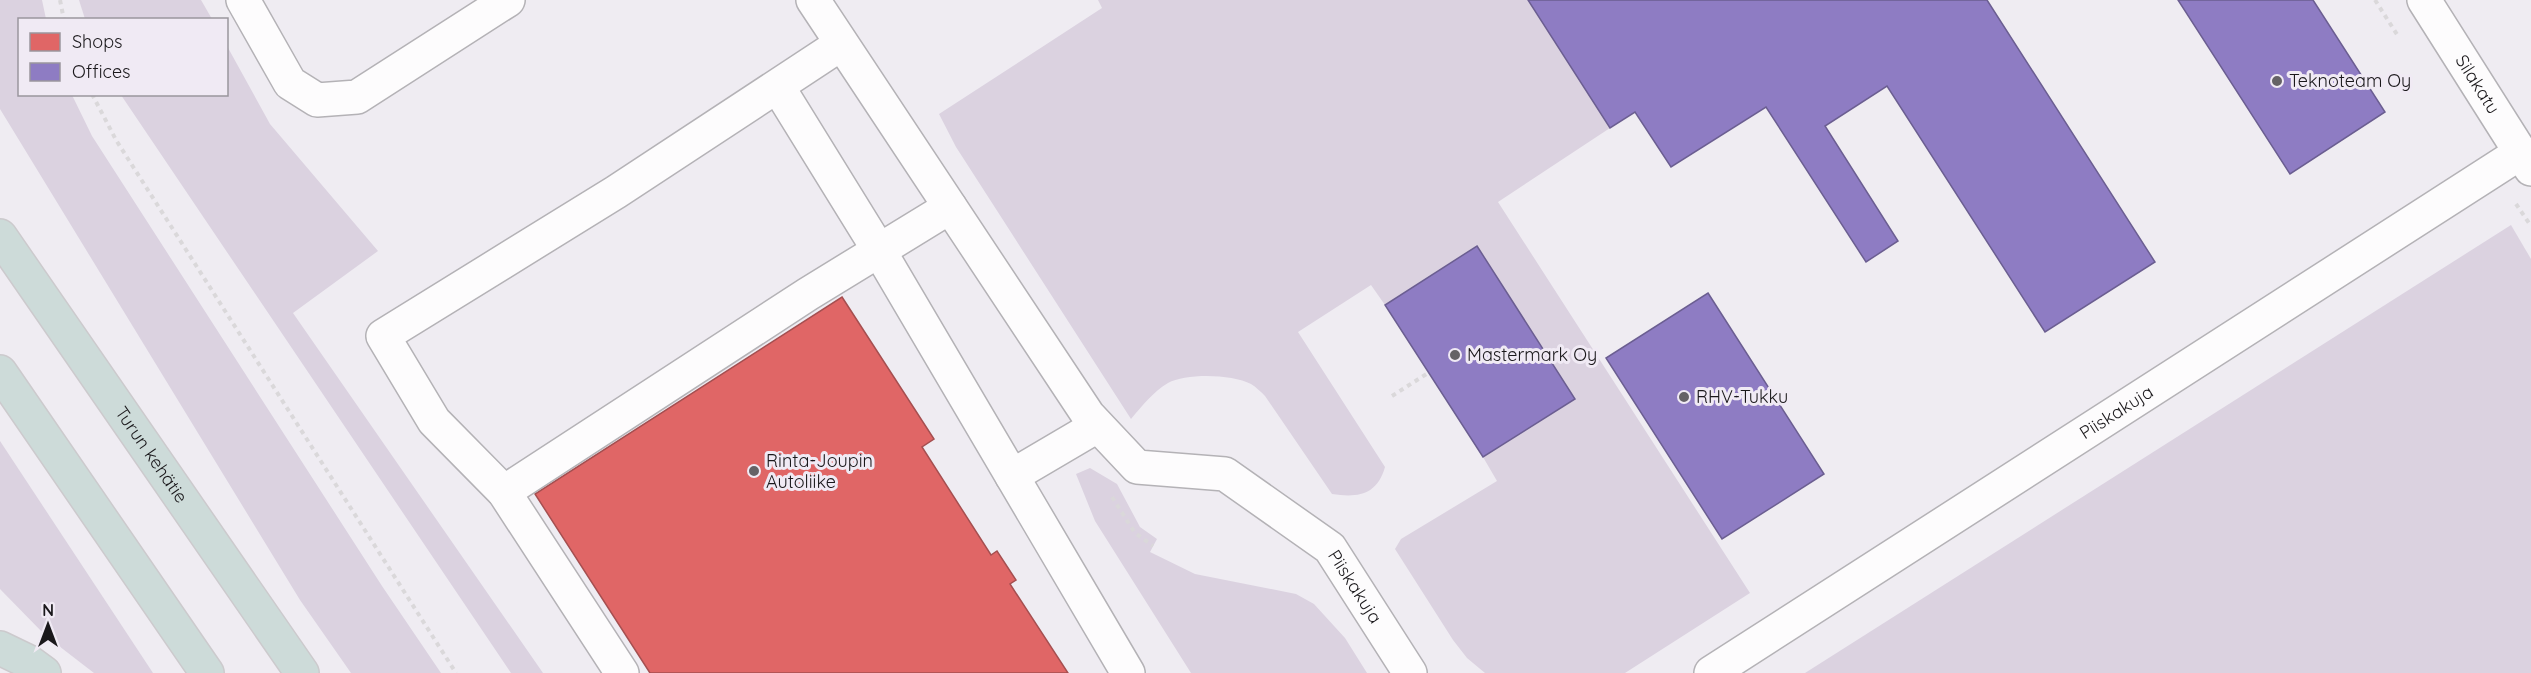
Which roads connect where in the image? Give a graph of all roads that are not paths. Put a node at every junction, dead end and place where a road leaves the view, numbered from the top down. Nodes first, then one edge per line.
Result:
1 (243, 0) edge
2 (508, 0) edge
3 (813, 0) edge
4 (2424, 0) edge
5 (841, 44) junction
6 (778, 87) junction
7 (2526, 161) edge
8 (950, 207) junction
9 (0, 236) edge
10 (880, 252) junction
11 (0, 372) edge
12 (1098, 426) junction
13 (1012, 476) junction
14 (504, 492) junction
15 (0, 630) edge
16 (0, 648) edge
17 (37, 667) edge
18 (207, 673) edge
19 (302, 673) edge
20 (622, 673) edge
21 (1128, 673) edge
22 (1410, 673) edge
23 (1711, 673) edge

1 - 2 street
3 - 5 street
4 - 7 street, Silakatu
5 - 6 street
5 - 8 street
6 - 10 street
6 - 14 street
7 - 23 street, Piiskakuja
8 - 10 street
8 - 12 street
9 - 19 highway, Turun kehätie
10 - 13 street
10 - 14 street
11 - 18 highway
12 - 13 street
12 - 22 street, Piiskakuja
13 - 21 street
14 - 20 street
15 - 17 street
16 - 17 highway

